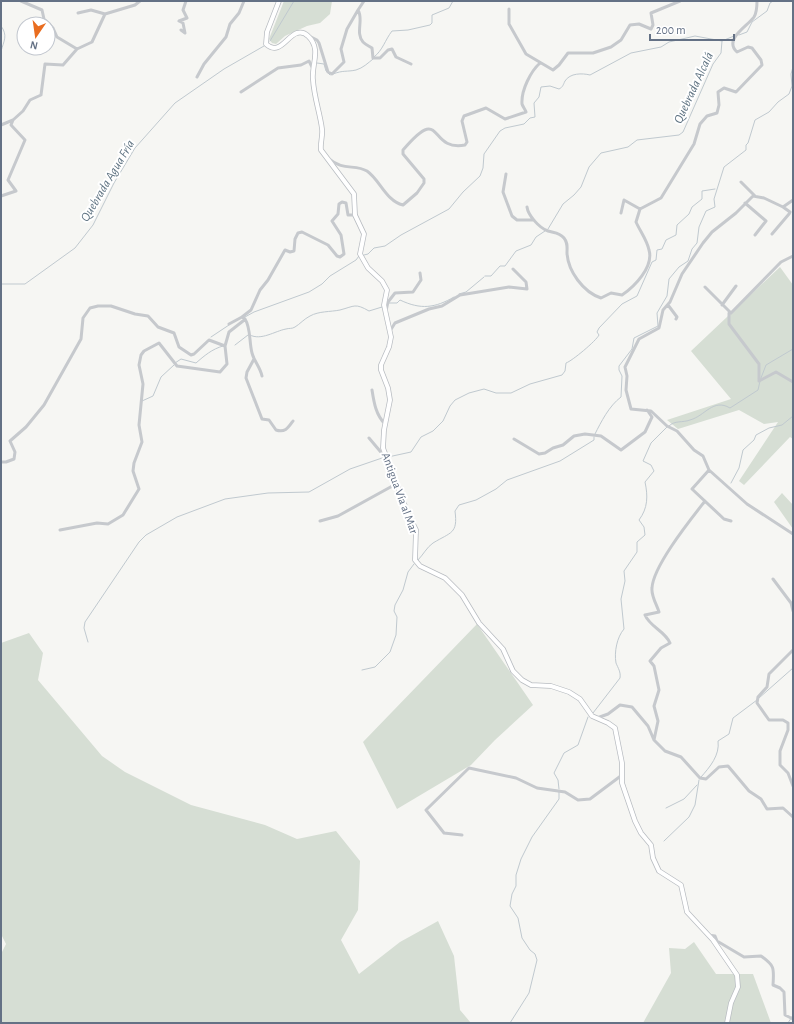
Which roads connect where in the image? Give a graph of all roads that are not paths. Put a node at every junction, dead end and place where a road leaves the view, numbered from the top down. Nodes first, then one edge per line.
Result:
1 (21, 1) edge
2 (140, 1) edge
3 (186, 1) edge
4 (244, 1) edge
5 (279, 1) edge
6 (364, 1) edge
7 (680, 1) edge
8 (756, 1) edge
9 (509, 9) dead end
10 (358, 10) junction
11 (78, 13) dead end
12 (105, 14) junction
13 (181, 30) dead end
14 (308, 36) junction
15 (77, 49) junction
16 (540, 62) junction
17 (410, 64) dead end
18 (313, 69) junction
19 (197, 77) dead end
20 (242, 92) dead end
21 (13, 120) junction
22 (1, 125) edge
23 (321, 152) junction
24 (506, 174) dead end
25 (741, 182) dead end
26 (1, 196) edge
27 (755, 196) junction
28 (793, 200) edge
29 (745, 204) junction
30 (527, 206) dead end
31 (783, 207) junction
32 (640, 209) junction
33 (621, 213) dead end
34 (355, 215) junction
35 (536, 220) junction
36 (772, 234) dead end
37 (755, 235) dead end
38 (793, 256) edge
39 (513, 269) dead end
40 (420, 273) dead end
41 (705, 286) dead end
42 (736, 286) dead end
43 (668, 305) junction
44 (722, 305) junction
45 (386, 312) junction
46 (729, 313) junction
47 (243, 318) junction
48 (676, 319) dead end
49 (229, 324) dead end
50 (390, 331) junction
51 (225, 346) junction
52 (254, 359) junction
53 (262, 376) dead end
54 (793, 382) edge
55 (372, 390) dead end
56 (647, 410) junction
57 (293, 421) dead end
58 (385, 424) junction
59 (369, 438) dead end
60 (514, 438) dead end
61 (387, 458) junction
62 (1, 462) edge
63 (709, 470) junction
64 (396, 484) junction
65 (705, 501) junction
66 (320, 521) dead end
67 (731, 521) dead end
68 (60, 530) dead end
69 (793, 534) edge
70 (773, 579) dead end
71 (793, 611) edge
72 (793, 650) edge
73 (595, 719) junction
74 (654, 740) junction
75 (622, 776) junction
76 (793, 786) edge
77 (793, 817) edge
78 (462, 835) dead end
79 (708, 935) junction
80 (791, 1019) edge
81 (727, 1023) edge

1 - 15 street
2 - 12 street
3 - 13 street
4 - 19 street
5 - 14 main road
6 - 10 street
7 - 16 street
8 - 32 street
9 - 16 street
10 - 14 street
10 - 17 street
11 - 12 street
12 - 15 street
14 - 18 main road
15 - 21 street
16 - 23 street
18 - 20 street
18 - 23 main road
21 - 22 street
21 - 26 street
23 - 34 main road, Antigua Vía al Mar
24 - 35 street
25 - 27 street
27 - 29 street
27 - 31 street
28 - 31 street
29 - 37 street
29 - 43 street
30 - 35 street
31 - 36 street
32 - 33 street
32 - 35 street
34 - 45 main road, Antigua Vía al Mar
34 - 47 street
38 - 46 street
39 - 50 street
40 - 45 street
41 - 44 street
42 - 44 street
43 - 48 street
43 - 56 street
44 - 46 street
45 - 50 main road, Antigua Vía al Mar
46 - 54 street
47 - 49 street
47 - 51 street
47 - 52 street
50 - 58 main road, Antigua Vía al Mar
51 - 62 street
51 - 68 street
52 - 53 street
52 - 57 street
55 - 58 street
56 - 60 street
56 - 63 street
58 - 61 main road, Antigua Vía al Mar
59 - 61 street
61 - 64 main road, Antigua Vía al Mar
63 - 65 street
63 - 69 street
64 - 66 street
64 - 73 main road, Antigua Vía al Mar
65 - 67 street
65 - 74 street
70 - 71 street
72 - 76 street
73 - 74 street
73 - 75 main road, Antigua Vía al Mar
74 - 77 street
75 - 78 street
75 - 79 main road, Antigua Vía al Mar
79 - 80 street
79 - 81 main road, Antigua Vía al Mar

